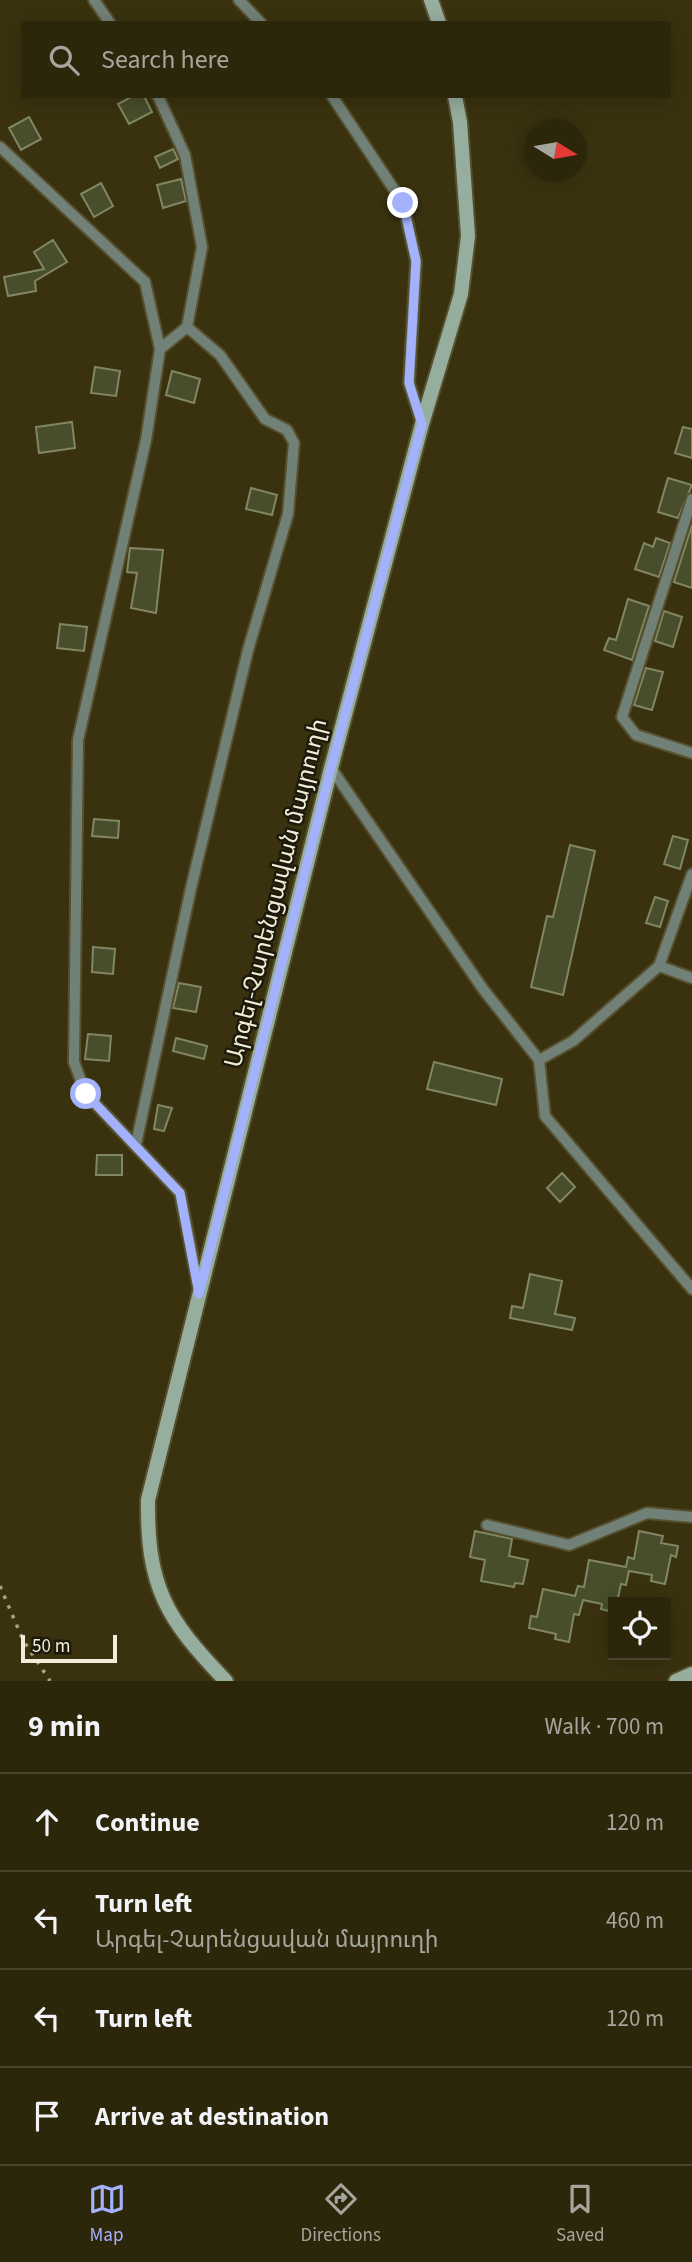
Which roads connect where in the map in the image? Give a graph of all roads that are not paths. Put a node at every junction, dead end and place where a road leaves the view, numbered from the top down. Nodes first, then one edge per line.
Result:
1 (94, 0) edge
2 (239, 0) edge
3 (431, 0) edge
4 (109, 21) edge
5 (259, 21) edge
6 (438, 21) edge
7 (159, 98) edge
8 (333, 98) edge
9 (455, 98) edge
10 (0, 147) edge
11 (187, 327) junction
12 (160, 349) junction
13 (422, 424) junction
14 (692, 499) edge
15 (692, 753) edge
16 (331, 768) junction
17 (692, 874) edge
18 (659, 966) junction
19 (692, 978) edge
20 (539, 1060) junction
21 (136, 1144) junction
22 (692, 1289) edge
23 (199, 1294) junction
24 (692, 1517) edge
25 (487, 1525) dead end
26 (692, 1674) edge
27 (226, 1681) edge
28 (676, 1681) edge

1 - 4 street
2 - 5 street
3 - 6 main road
7 - 11 street
8 - 13 street
9 - 13 main road, Արգել-Չարենցավան մայրուղի
10 - 12 street
11 - 12 street
11 - 21 street
12 - 21 street
13 - 16 main road, Արգել-Չարենցավան մայրուղի
14 - 15 street
16 - 20 street
16 - 23 main road, Արգել-Չարենցավան մայրուղի
17 - 18 street
18 - 19 street
18 - 20 street
20 - 22 street
21 - 23 street
23 - 27 main road, Արգել-Չարենցավան մայրուղի
24 - 25 street
26 - 28 main road

